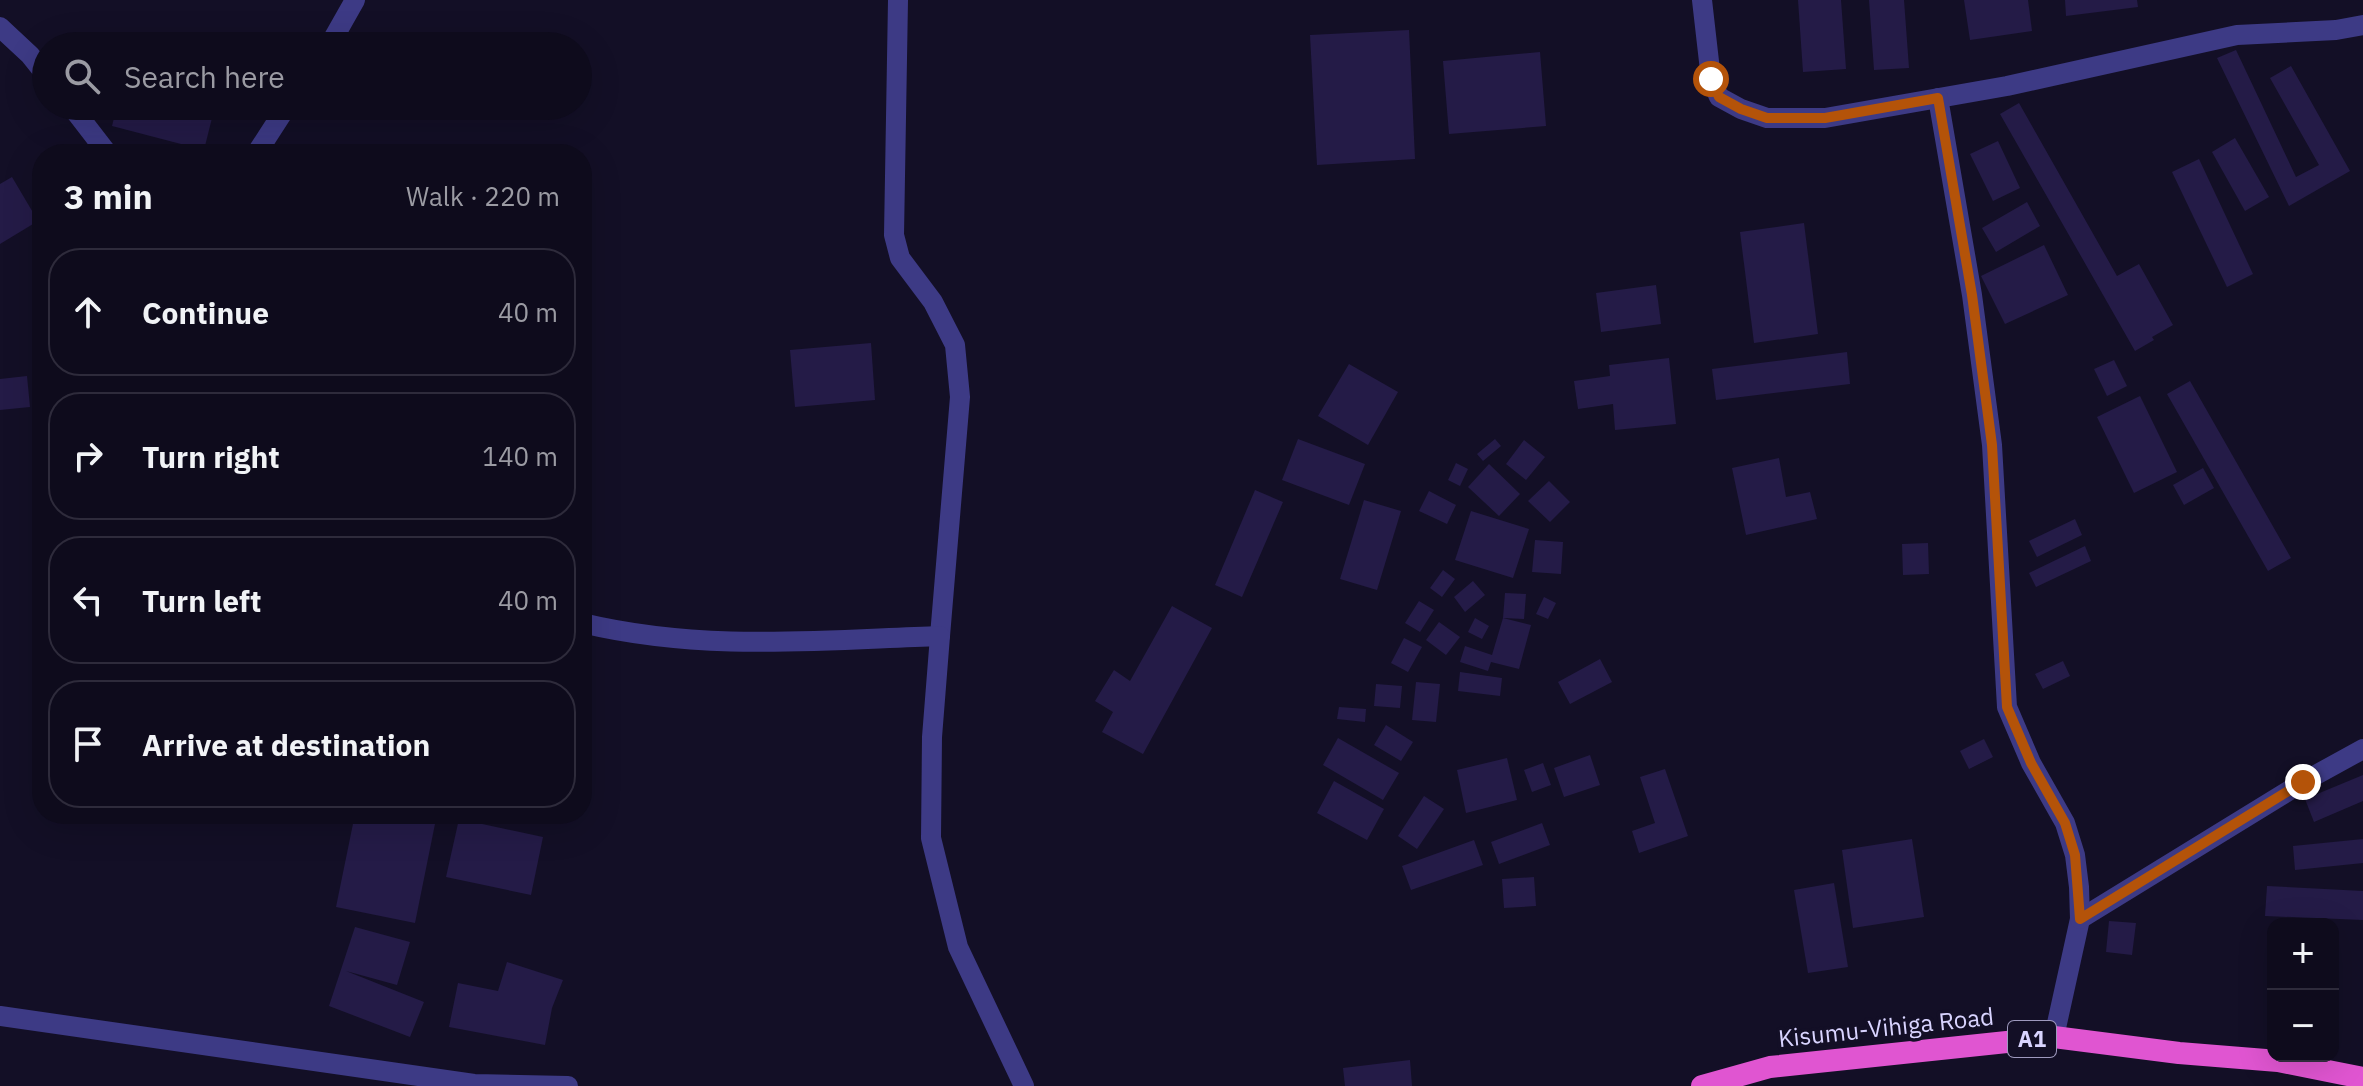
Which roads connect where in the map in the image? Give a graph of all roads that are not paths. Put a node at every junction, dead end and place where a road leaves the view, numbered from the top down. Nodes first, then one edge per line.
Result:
1 (355, 0) edge
2 (898, 0) edge
3 (1702, 0) edge
4 (2363, 25) edge
5 (0, 27) edge
6 (339, 32) edge
7 (32, 58) edge
8 (1938, 98) junction
9 (82, 120) edge
10 (278, 120) edge
11 (100, 144) edge
12 (262, 144) edge
13 (592, 625) edge
14 (940, 636) junction
15 (2363, 749) edge
16 (2080, 919) junction
17 (0, 1016) edge
18 (2054, 1037) junction
19 (2363, 1078) edge
20 (568, 1086) edge
21 (1024, 1086) edge
22 (1702, 1086) edge

1 - 6 street
2 - 14 street
3 - 8 street
4 - 8 street
5 - 7 street
8 - 16 street
9 - 11 street
10 - 12 street
13 - 14 street
14 - 21 street
15 - 16 street
16 - 18 street
17 - 20 street
18 - 19 highway, Kisumu-Vihiga Road / A1
18 - 22 highway, Kisumu-Vihiga Road / A1

